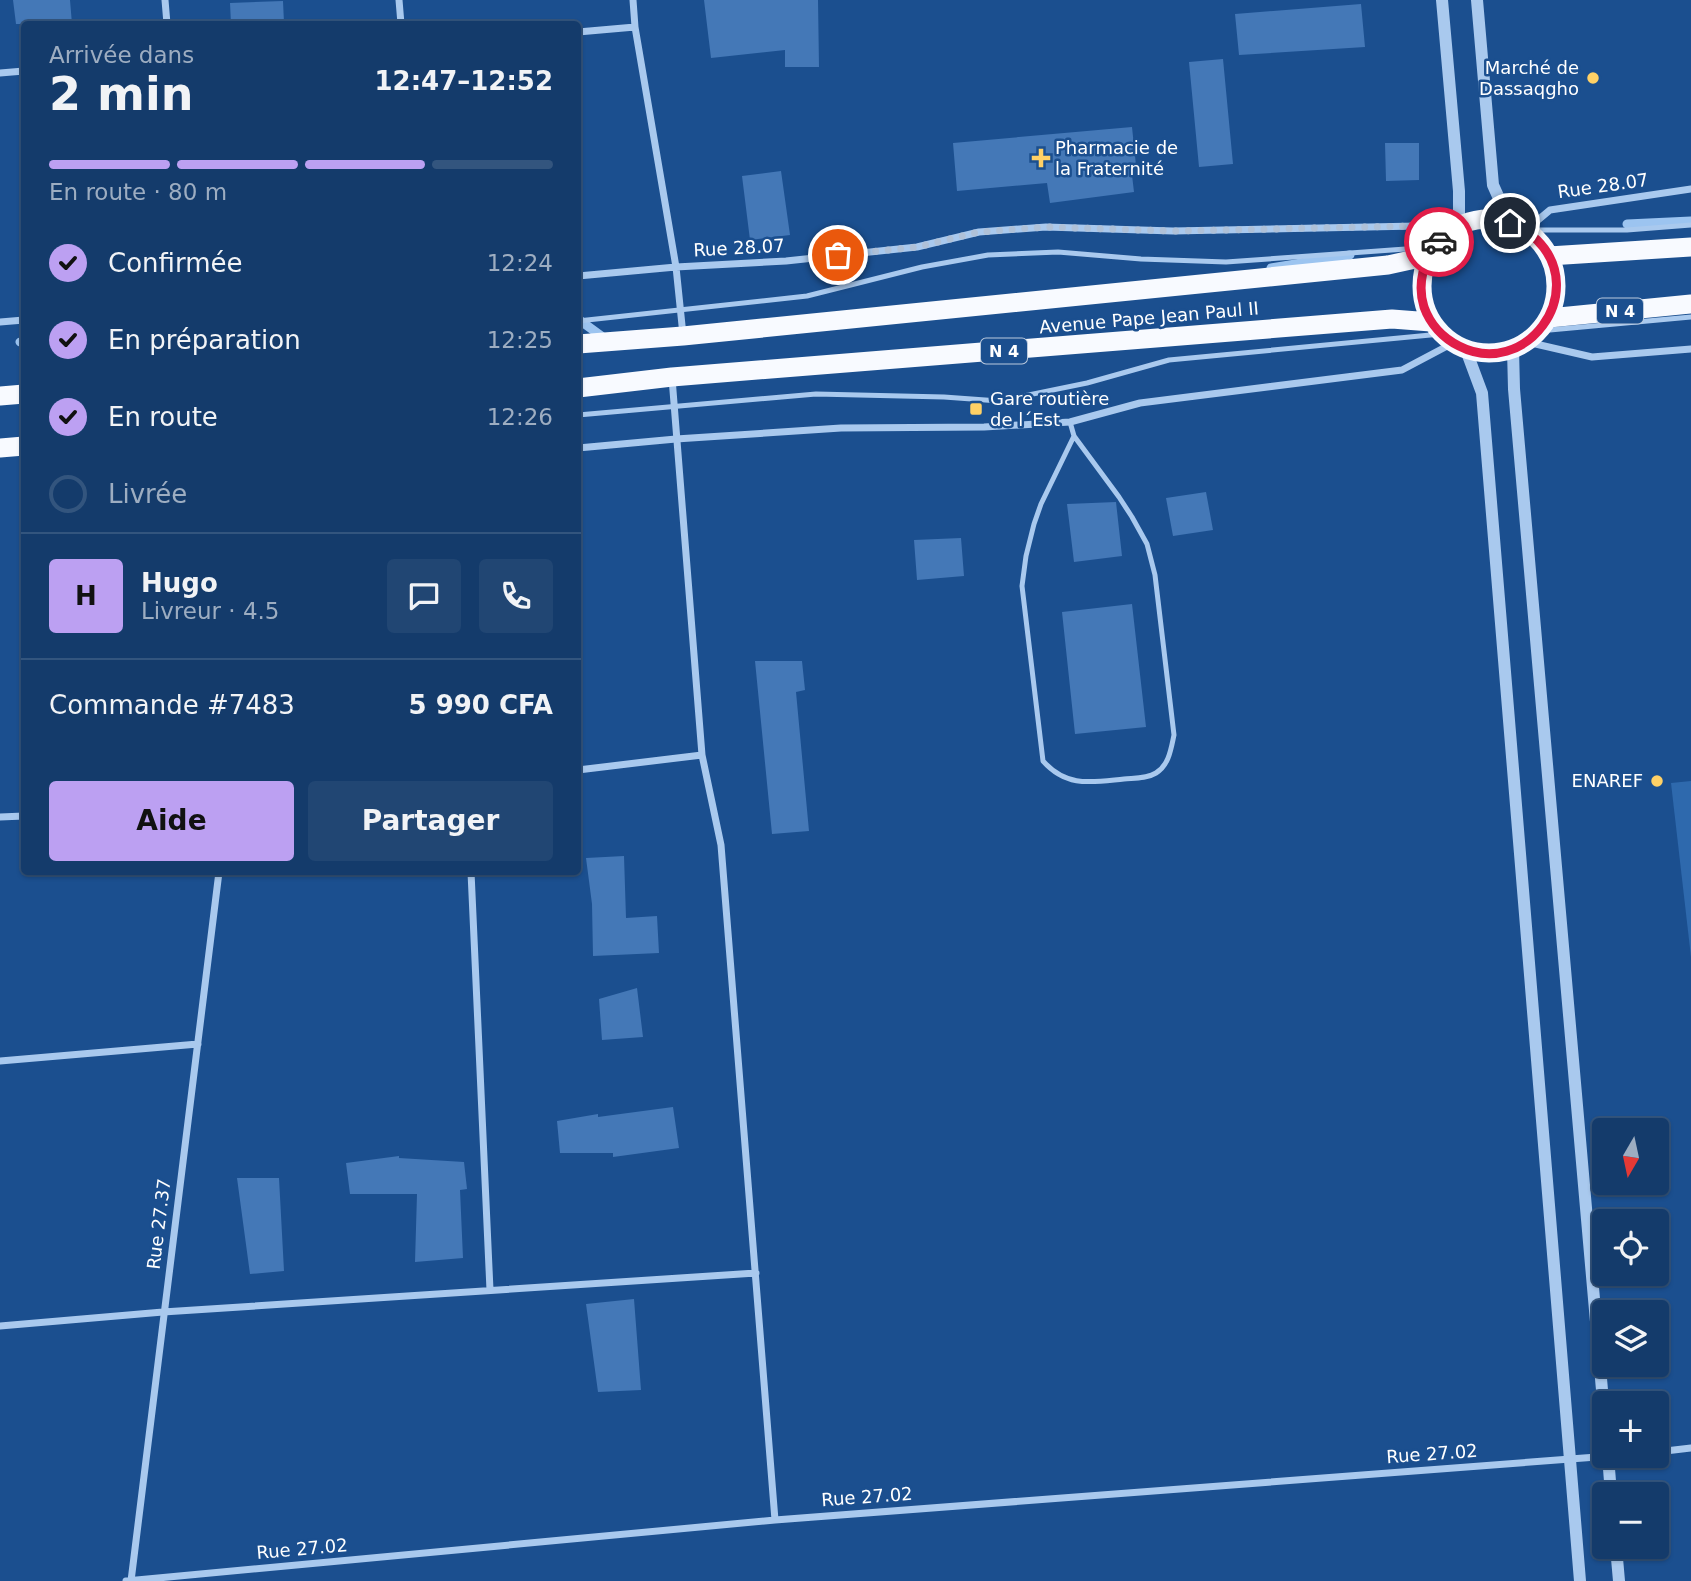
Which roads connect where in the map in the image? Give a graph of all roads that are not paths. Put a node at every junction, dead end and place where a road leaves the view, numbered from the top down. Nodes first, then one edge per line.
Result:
1 (165, 0) edge
2 (399, 0) edge
3 (633, 0) edge
4 (1442, 0) edge
5 (1478, 0) edge
6 (167, 21) edge
7 (401, 21) edge
8 (635, 27) junction
9 (581, 32) edge
10 (21, 71) edge
11 (0, 73) edge
12 (1691, 189) edge
13 (1691, 225) edge
14 (1518, 227) junction
15 (1442, 241) junction
16 (1691, 247) edge
17 (1549, 256) junction
18 (676, 267) junction
19 (581, 276) edge
20 (1691, 304) edge
21 (681, 309) junction
22 (1691, 317) edge
23 (21, 320) edge
24 (581, 321) edge
25 (0, 323) edge
26 (1532, 335) junction
27 (683, 336) junction
28 (1448, 337) junction
29 (581, 345) edge
30 (1691, 349) edge
31 (672, 377) junction
32 (581, 388) edge
33 (21, 394) edge
34 (0, 396) edge
35 (673, 407) junction
36 (581, 415) edge
37 (1070, 422) junction
38 (1074, 436) junction
39 (676, 439) junction
40 (21, 446) edge
41 (0, 448) edge
42 (581, 448) edge
43 (702, 755) junction
44 (581, 770) edge
45 (21, 816) edge
46 (0, 817) edge
47 (219, 875) edge
48 (471, 875) edge
49 (198, 1044) junction
50 (0, 1061) edge
51 (756, 1273) junction
52 (489, 1290) junction
53 (163, 1312) junction
54 (0, 1326) edge
55 (1602, 1391) edge
56 (1691, 1448) edge
57 (1669, 1451) edge
58 (1592, 1458) edge
59 (1570, 1460) junction
60 (775, 1520) junction
61 (1617, 1559) edge
62 (129, 1581) edge
63 (1580, 1581) edge
64 (1619, 1581) edge

1 - 6 street
2 - 7 street
3 - 8 street
4 - 15 street
5 - 14 street
8 - 9 street
8 - 18 street
10 - 11 street
12 - 14 street, Rue 28.07
13 - 14 lane
14 - 15 highway, Avenue Pape Jean Paul II
14 - 17 highway
15 - 18 street, Rue 28.07
15 - 21 lane
15 - 27 highway, Avenue Pape Jean Paul II
15 - 28 highway
16 - 17 highway
17 - 26 highway
18 - 19 street, Rue 28.07
18 - 21 street
20 - 26 highway, Avenue Pape Jean Paul II / N 4
21 - 24 lane
21 - 27 street
22 - 26 lane
23 - 25 street
26 - 28 highway, Avenue Pape Jean Paul II / N 4
26 - 30 street
26 - 55 street
27 - 29 highway, Avenue Pape Jean Paul II
28 - 31 highway, Avenue Pape Jean Paul II / N 4
28 - 35 lane
28 - 37 street
28 - 59 street
31 - 32 highway, Avenue Pape Jean Paul II / N 4
31 - 35 street
33 - 34 highway
35 - 36 lane
35 - 39 street
37 - 38 lane
37 - 39 street
38 - 38 lane
39 - 42 street
39 - 43 street
40 - 41 highway
43 - 44 street
43 - 51 street
45 - 46 street
47 - 49 street, Rue 27.37
48 - 52 street
49 - 50 street
49 - 53 street, Rue 27.37
51 - 52 street
51 - 60 street
52 - 53 street
53 - 54 street
53 - 62 street, Rue 27.37
56 - 57 street
58 - 59 street, Rue 27.02
59 - 60 street, Rue 27.02
59 - 63 street
60 - 62 street, Rue 27.02
61 - 64 street

